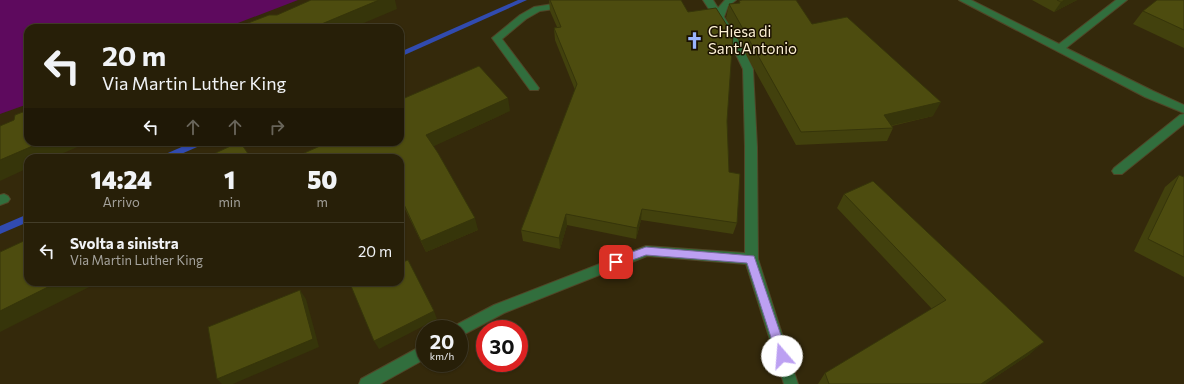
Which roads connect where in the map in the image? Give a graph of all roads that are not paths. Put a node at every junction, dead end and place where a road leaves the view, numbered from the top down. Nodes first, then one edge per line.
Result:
1 (597, 0) edge
2 (708, 0) edge
3 (731, 0) edge
4 (964, 0) edge
5 (1122, 0) edge
6 (719, 17) junction
7 (1060, 48) junction
8 (534, 88) dead end
9 (1184, 109) edge
10 (1184, 118) edge
11 (1118, 171) dead end
12 (751, 259) junction
13 (468, 326) edge
14 (416, 356) edge
15 (366, 384) edge
16 (791, 384) edge

1 - 8 street
2 - 6 street
3 - 6 street
4 - 7 street
5 - 7 street
6 - 12 street
7 - 9 street
10 - 11 street
12 - 13 street
12 - 16 street
14 - 15 street

